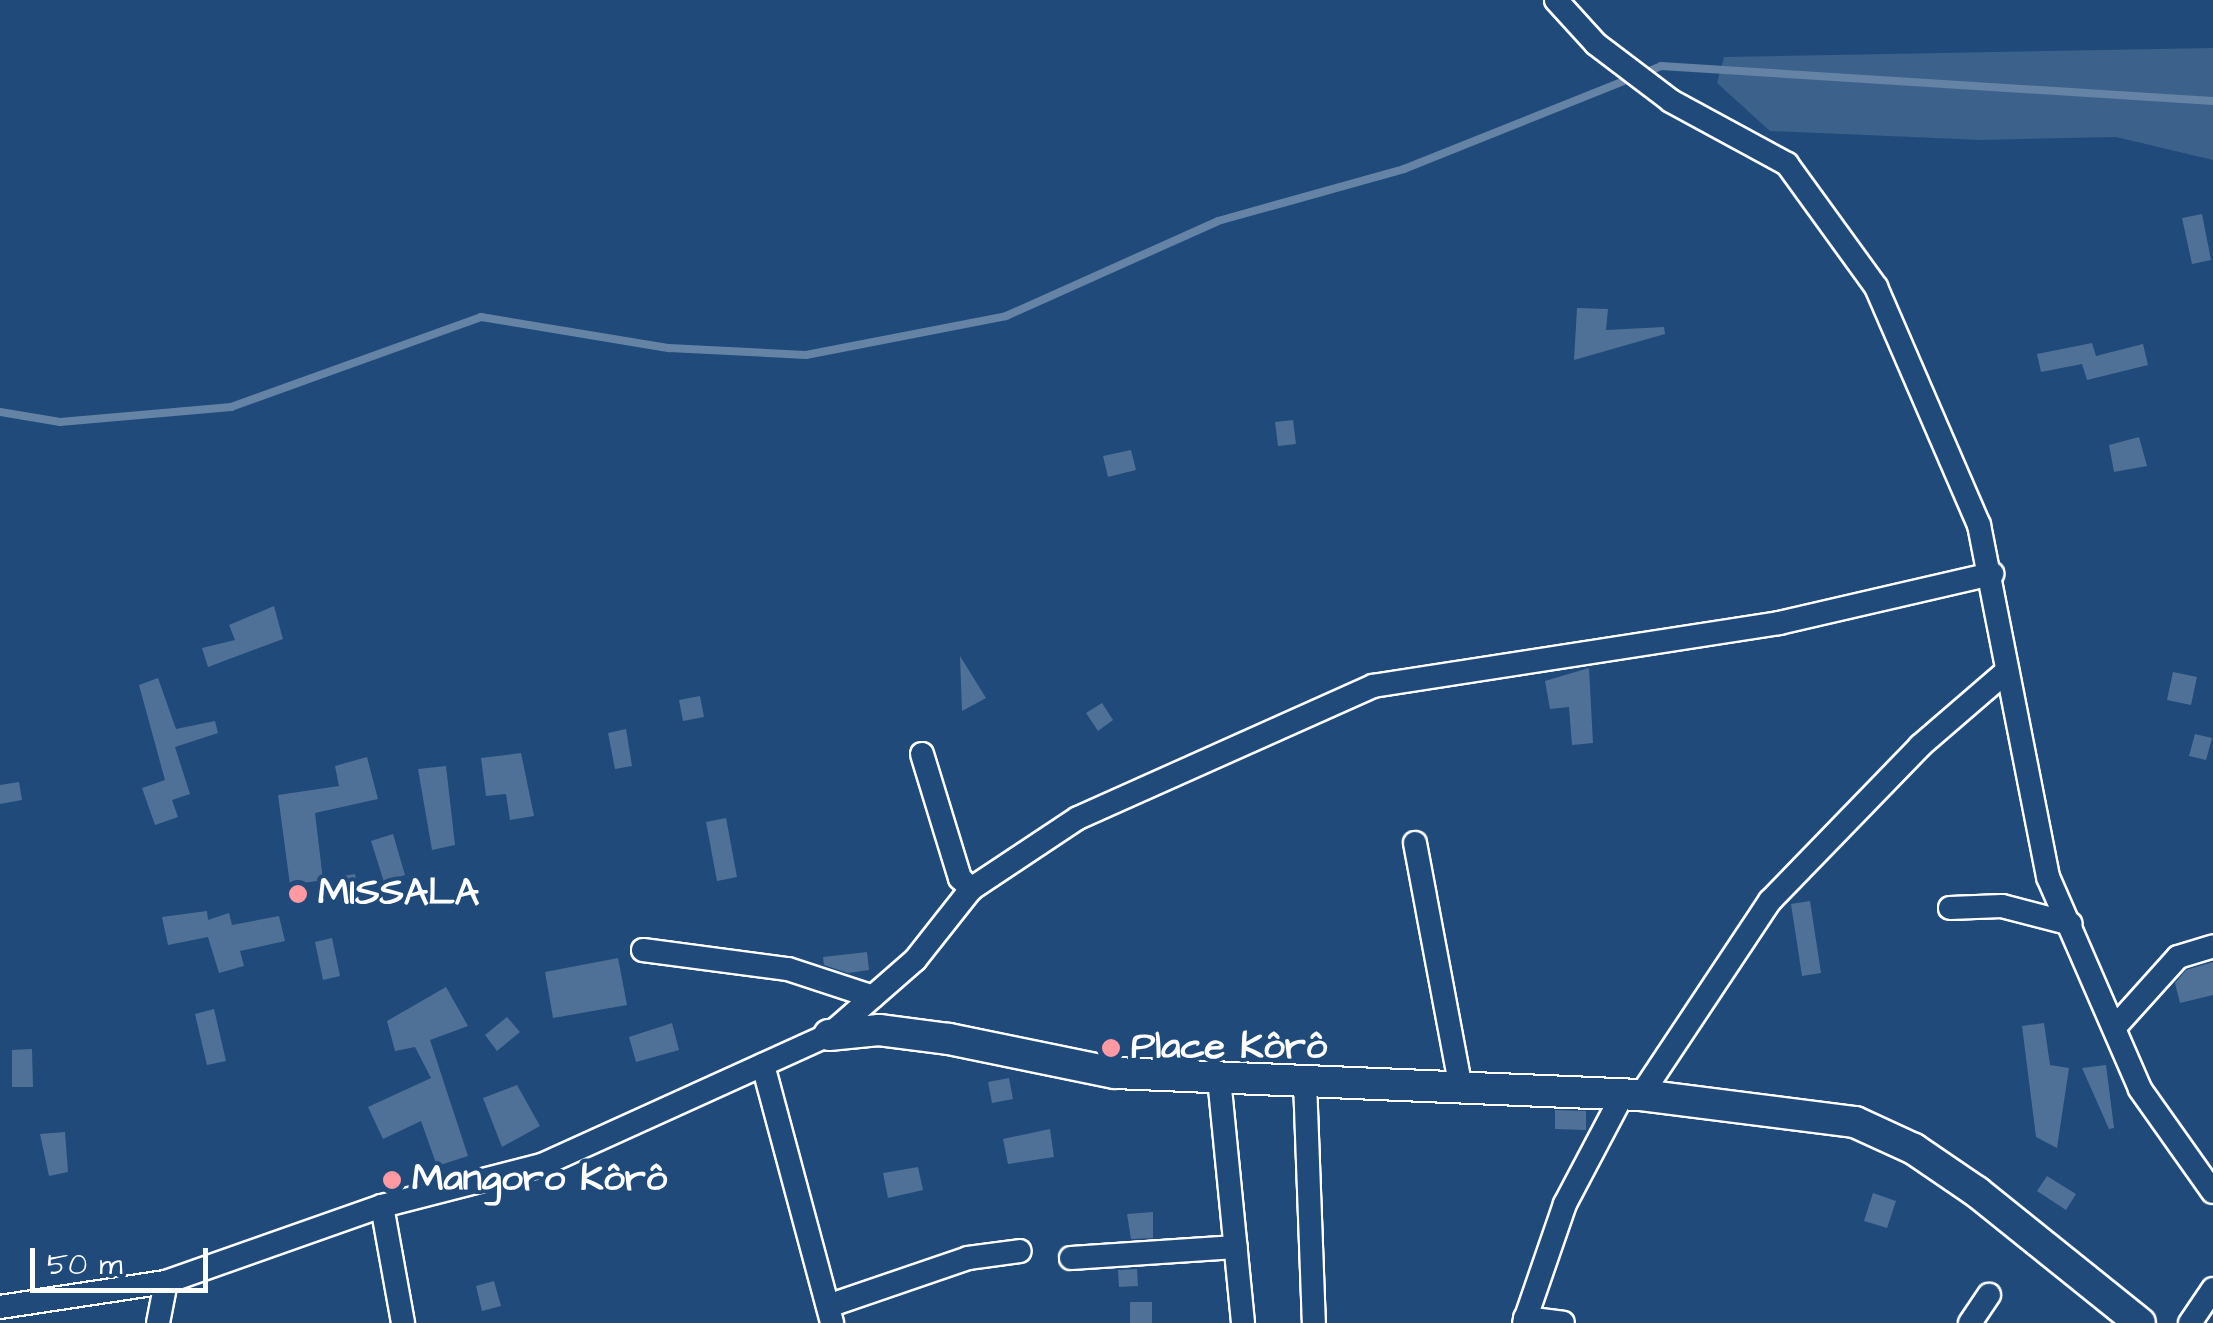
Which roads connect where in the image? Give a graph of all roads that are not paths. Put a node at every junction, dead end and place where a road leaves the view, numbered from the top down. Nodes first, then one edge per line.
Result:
1 (1556, 0) edge
2 (1992, 574) junction
3 (2007, 671) junction
4 (922, 754) dead end
5 (1415, 844) dead end
6 (970, 889) junction
7 (1950, 908) dead end
8 (2071, 924) junction
9 (2213, 946) edge
10 (643, 950) dead end
11 (873, 998) junction
12 (2114, 1027) junction
13 (829, 1036) junction
14 (763, 1065) junction
15 (1219, 1078) junction
16 (1304, 1081) junction
17 (1461, 1088) junction
18 (1632, 1095) junction
19 (2213, 1192) edge
20 (382, 1206) junction
21 (1236, 1247) junction
22 (1020, 1251) dead end
23 (1071, 1258) dead end
24 (166, 1282) junction
25 (2213, 1289) edge
26 (1989, 1294) dead end
27 (0, 1307) edge
28 (830, 1314) edge
29 (1524, 1320) edge
30 (158, 1323) edge
31 (403, 1323) edge
32 (1244, 1323) edge
33 (1314, 1323) edge
34 (1563, 1323) edge
35 (1970, 1323) edge
36 (2140, 1323) edge
37 (2190, 1323) edge

1 - 2 street
2 - 3 street
2 - 6 street
3 - 8 street
3 - 18 street
4 - 6 street
5 - 17 street
6 - 11 street
7 - 8 street
8 - 12 street
9 - 12 street
10 - 11 street
11 - 13 street
12 - 19 street
13 - 14 street
13 - 15 street
14 - 20 street
14 - 28 street
15 - 16 street
15 - 21 street
16 - 17 street
16 - 33 street
17 - 18 street
18 - 29 street
18 - 36 street
20 - 24 street
20 - 31 street
21 - 23 street
21 - 32 street
22 - 28 street
24 - 27 street
24 - 30 street
25 - 37 street
26 - 35 street
29 - 34 street

